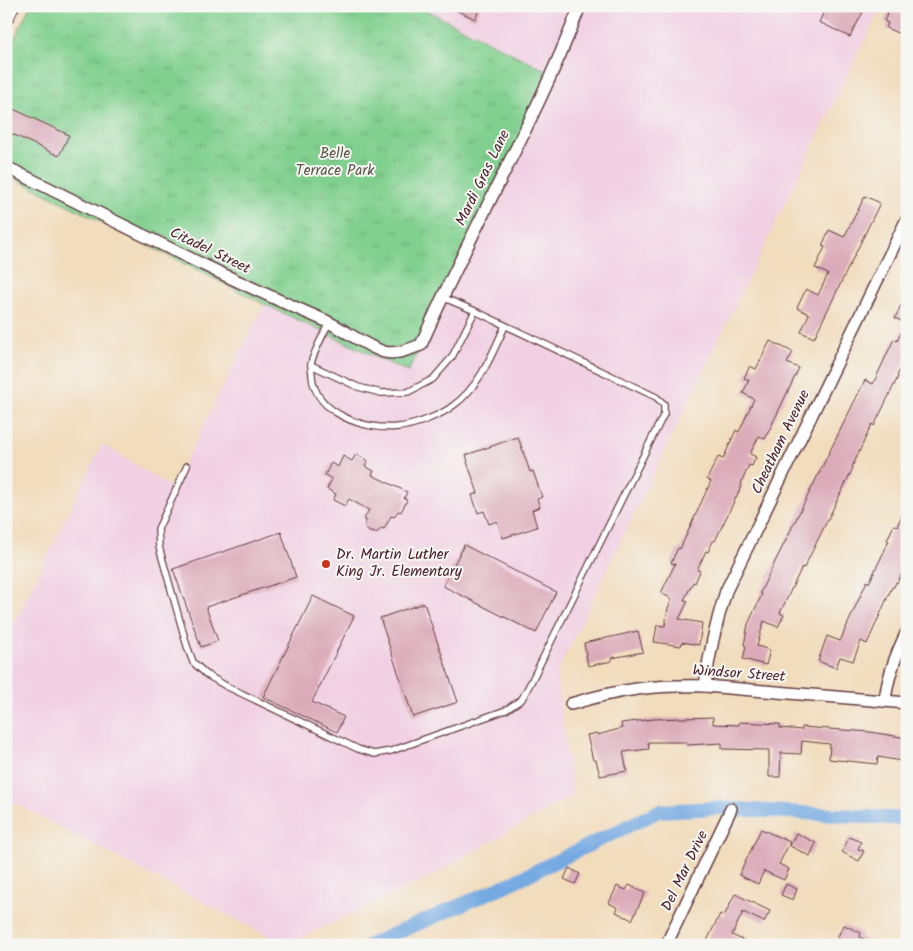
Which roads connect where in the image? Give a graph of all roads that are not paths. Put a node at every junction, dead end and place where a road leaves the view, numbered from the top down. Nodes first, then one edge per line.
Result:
1 (12, 6) edge
2 (580, 6) edge
3 (6, 18) edge
4 (6, 167) edge
5 (907, 219) edge
6 (442, 297) junction
7 (475, 311) junction
8 (329, 322) junction
9 (505, 326) junction
10 (403, 352) joint
11 (311, 365) junction
12 (187, 466) dead end
13 (907, 632) edge
14 (705, 686) junction
15 (885, 700) junction
16 (907, 703) edge
17 (571, 704) dead end
18 (731, 809) dead end
19 (666, 945) edge

1 - 3 street
2 - 6 street, Mardi Gras Lane
4 - 8 street, Citadel Street
5 - 14 street, Cheatham Avenue
6 - 7 lane
6 - 10 street, Mardi Gras Lane
7 - 9 lane
7 - 11 lane
8 - 10 street, Citadel Street
8 - 11 lane
9 - 11 lane
9 - 12 lane
13 - 15 street
14 - 15 street, Windsor Street
14 - 17 street, Windsor Street
15 - 16 street, Windsor Street
18 - 19 street, Del Mar Drive

